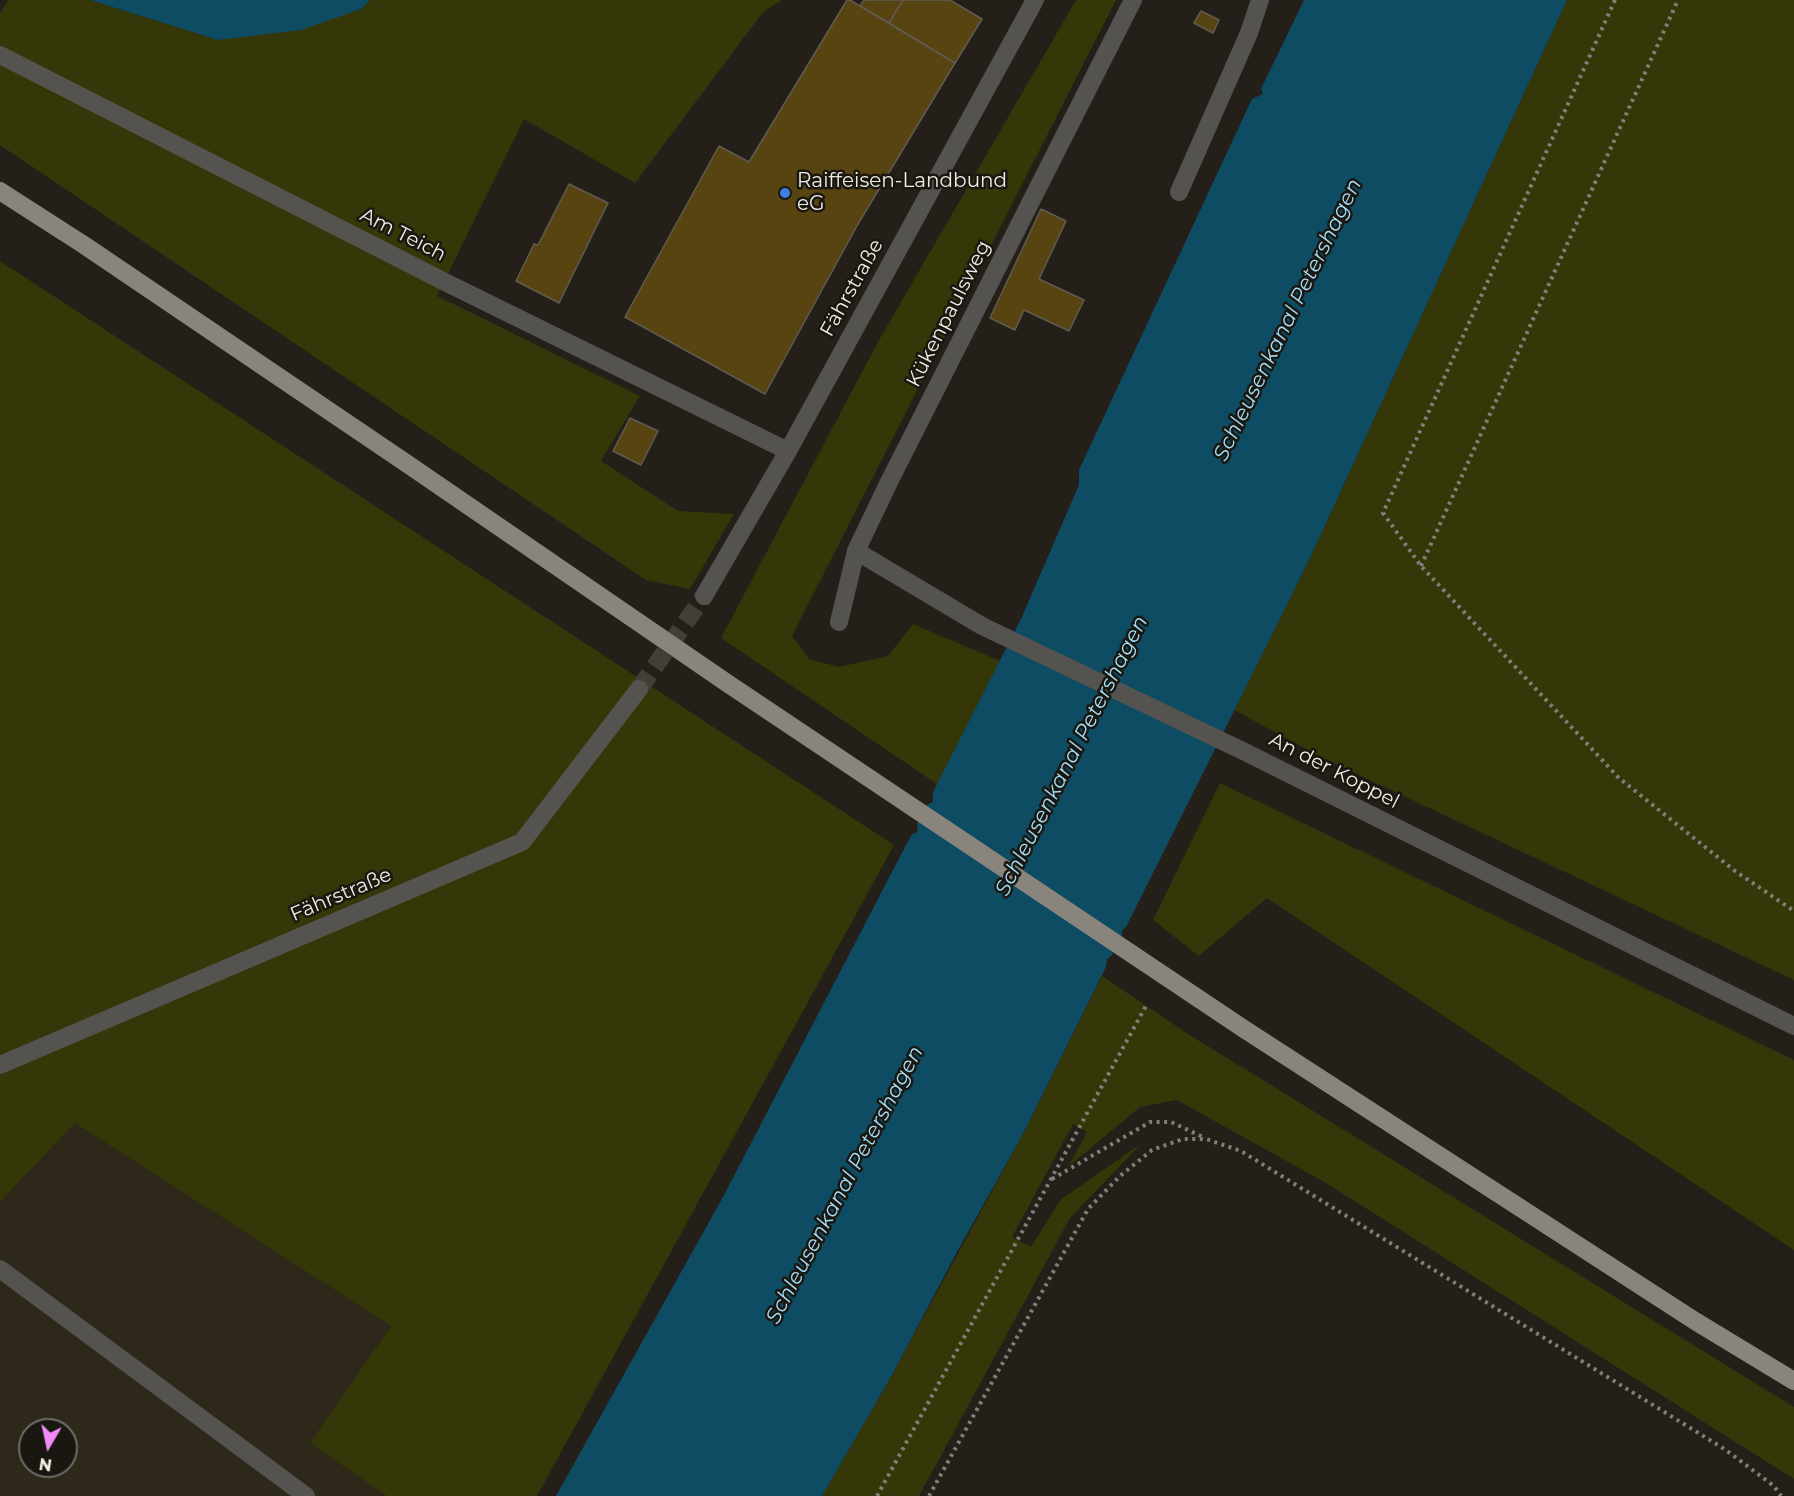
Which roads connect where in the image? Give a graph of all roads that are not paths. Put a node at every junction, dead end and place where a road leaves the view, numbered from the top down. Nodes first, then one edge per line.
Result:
1 (1035, 0) edge
2 (1133, 0) edge
3 (1260, 0) edge
4 (0, 55) edge
5 (0, 191) edge
6 (1179, 192) dead end
7 (788, 451) junction
8 (856, 551) junction
9 (704, 596) tunnel mouth
10 (839, 622) dead end
11 (639, 690) tunnel mouth
12 (1794, 1026) edge
13 (0, 1065) edge
14 (0, 1269) edge
15 (1794, 1381) edge
16 (306, 1496) edge

1 - 7 street, Fährstraße
2 - 8 street, Kükenpaulsweg
3 - 6 street
4 - 7 street, Am Teich
5 - 15 main road
7 - 9 street, Fährstraße
8 - 10 street, Kükenpaulsweg
8 - 12 street, An der Koppel
11 - 13 street, Fährstraße
14 - 16 street

